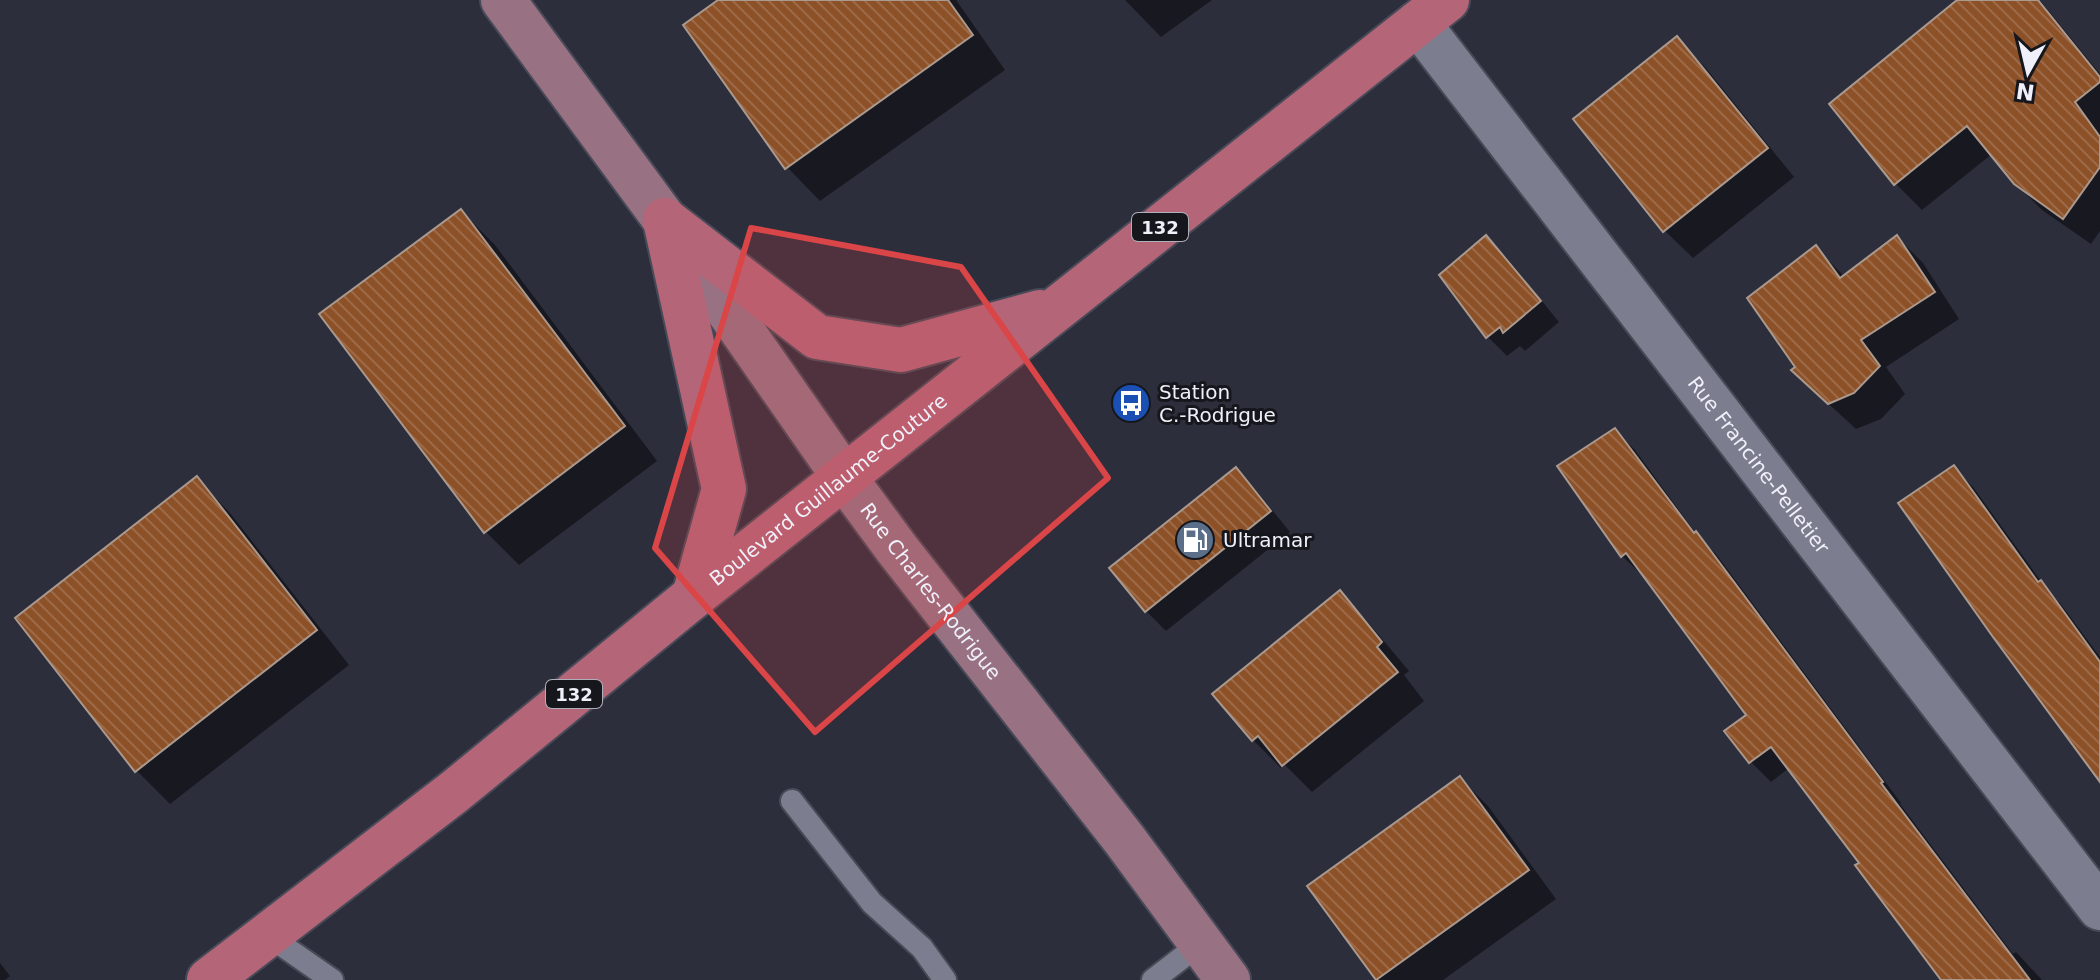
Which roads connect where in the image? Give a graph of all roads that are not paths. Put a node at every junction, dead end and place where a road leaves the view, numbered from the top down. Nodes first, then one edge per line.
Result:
1 (503, 0) edge
2 (1432, 12) edge
3 (665, 220) junction
4 (1058, 307) junction
5 (844, 477) junction
6 (694, 596) junction
7 (792, 801) dead end
8 (2100, 908) edge
9 (266, 934) junction
10 (1201, 943) junction
11 (209, 980) edge
12 (332, 980) edge
13 (945, 980) edge
14 (1153, 980) edge
15 (1228, 980) edge

1 - 3 street, Rue Charles-Rodrigue
2 - 4 main road, Boulevard Guillaume-Couture / 132
2 - 8 street, Rue Francine-Pelletier
3 - 4 main road
3 - 5 street, Rue Charles-Rodrigue
3 - 6 main road
4 - 5 main road, Boulevard Guillaume-Couture / 132
5 - 6 main road, Boulevard Guillaume-Couture / 132
5 - 10 street, Rue Charles-Rodrigue
6 - 9 main road, Boulevard Guillaume-Couture / 132
7 - 13 lane
9 - 11 main road, Boulevard Guillaume-Couture / 132
9 - 12 lane
10 - 14 lane
10 - 15 street, Rue Charles-Rodrigue

